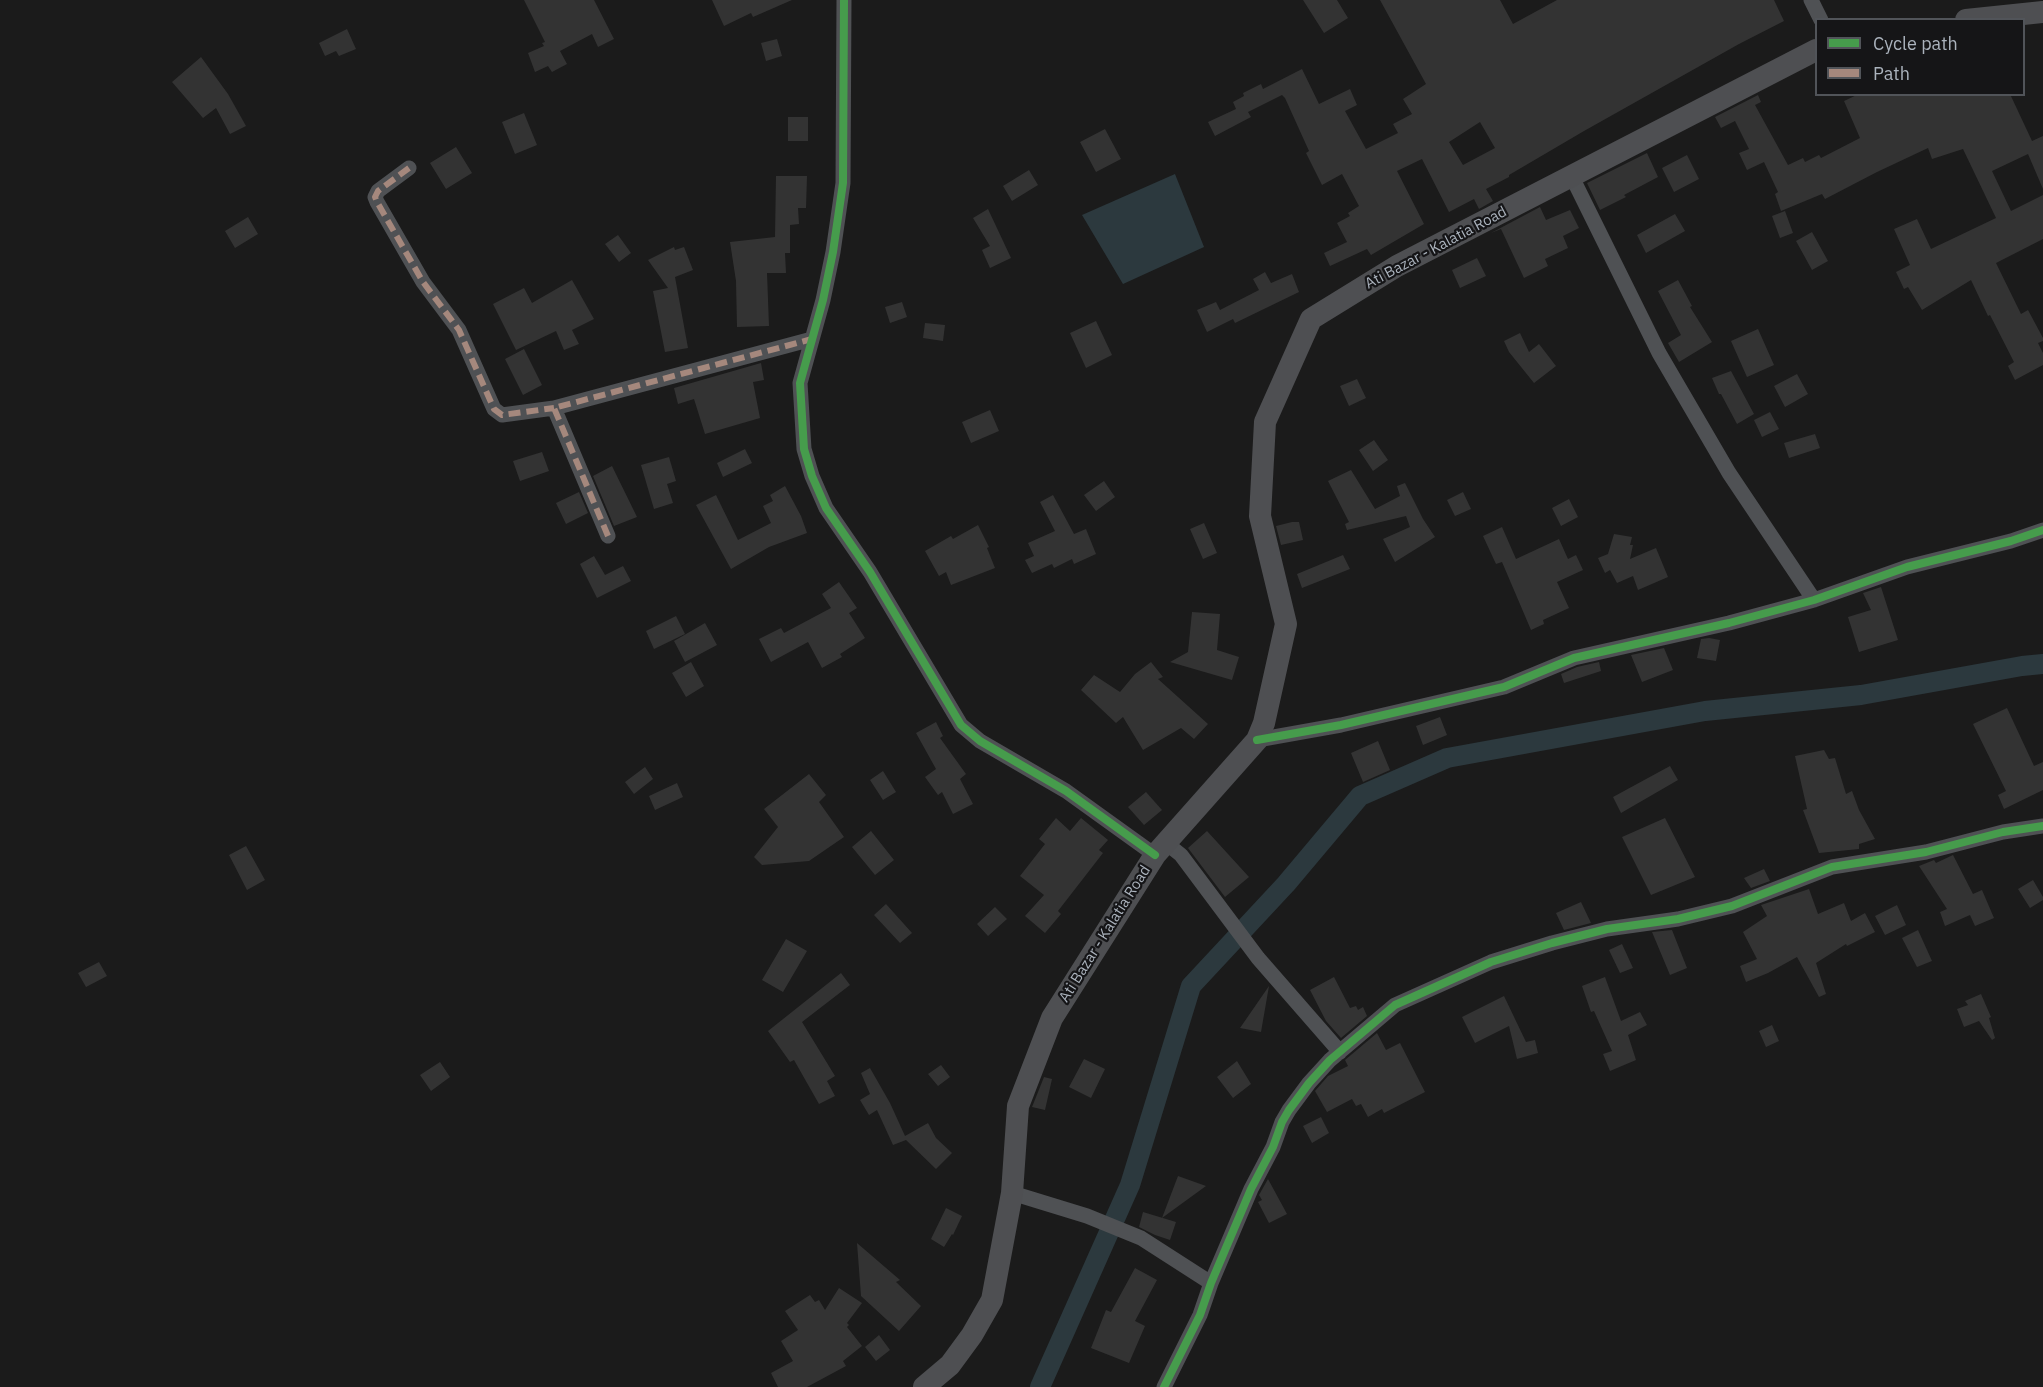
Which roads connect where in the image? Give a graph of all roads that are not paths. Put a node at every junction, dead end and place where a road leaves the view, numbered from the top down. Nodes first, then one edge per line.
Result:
1 (844, 0) edge
2 (1811, 0) edge
3 (2043, 12) edge
4 (1820, 18) edge
5 (1985, 18) edge
6 (1815, 51) edge
7 (409, 168) dead end
8 (1572, 177) junction
9 (812, 339) junction
10 (554, 408) junction
11 (2043, 530) edge
12 (608, 536) dead end
13 (1814, 600) junction
14 (1257, 740) junction
15 (2043, 826) edge
16 (1161, 849) junction
17 (1340, 1052) junction
18 (1012, 1194) junction
19 (1211, 1282) junction
20 (924, 1387) edge
21 (1164, 1387) edge

1 - 9 street
2 - 4 street
3 - 5 main road
6 - 8 main road, Ati Bazar - Kalatia Road
7 - 10 street
8 - 13 street
8 - 14 main road, Ati Bazar - Kalatia Road
9 - 10 street
9 - 16 street
10 - 12 street
11 - 13 street
13 - 14 street
14 - 16 main road, Ati Bazar - Kalatia Road
15 - 17 street
16 - 17 street
16 - 18 main road, Ati Bazar - Kalatia Road
17 - 19 street
18 - 19 street
18 - 20 main road, Ati Bazar - Kalatia Road
19 - 21 street

